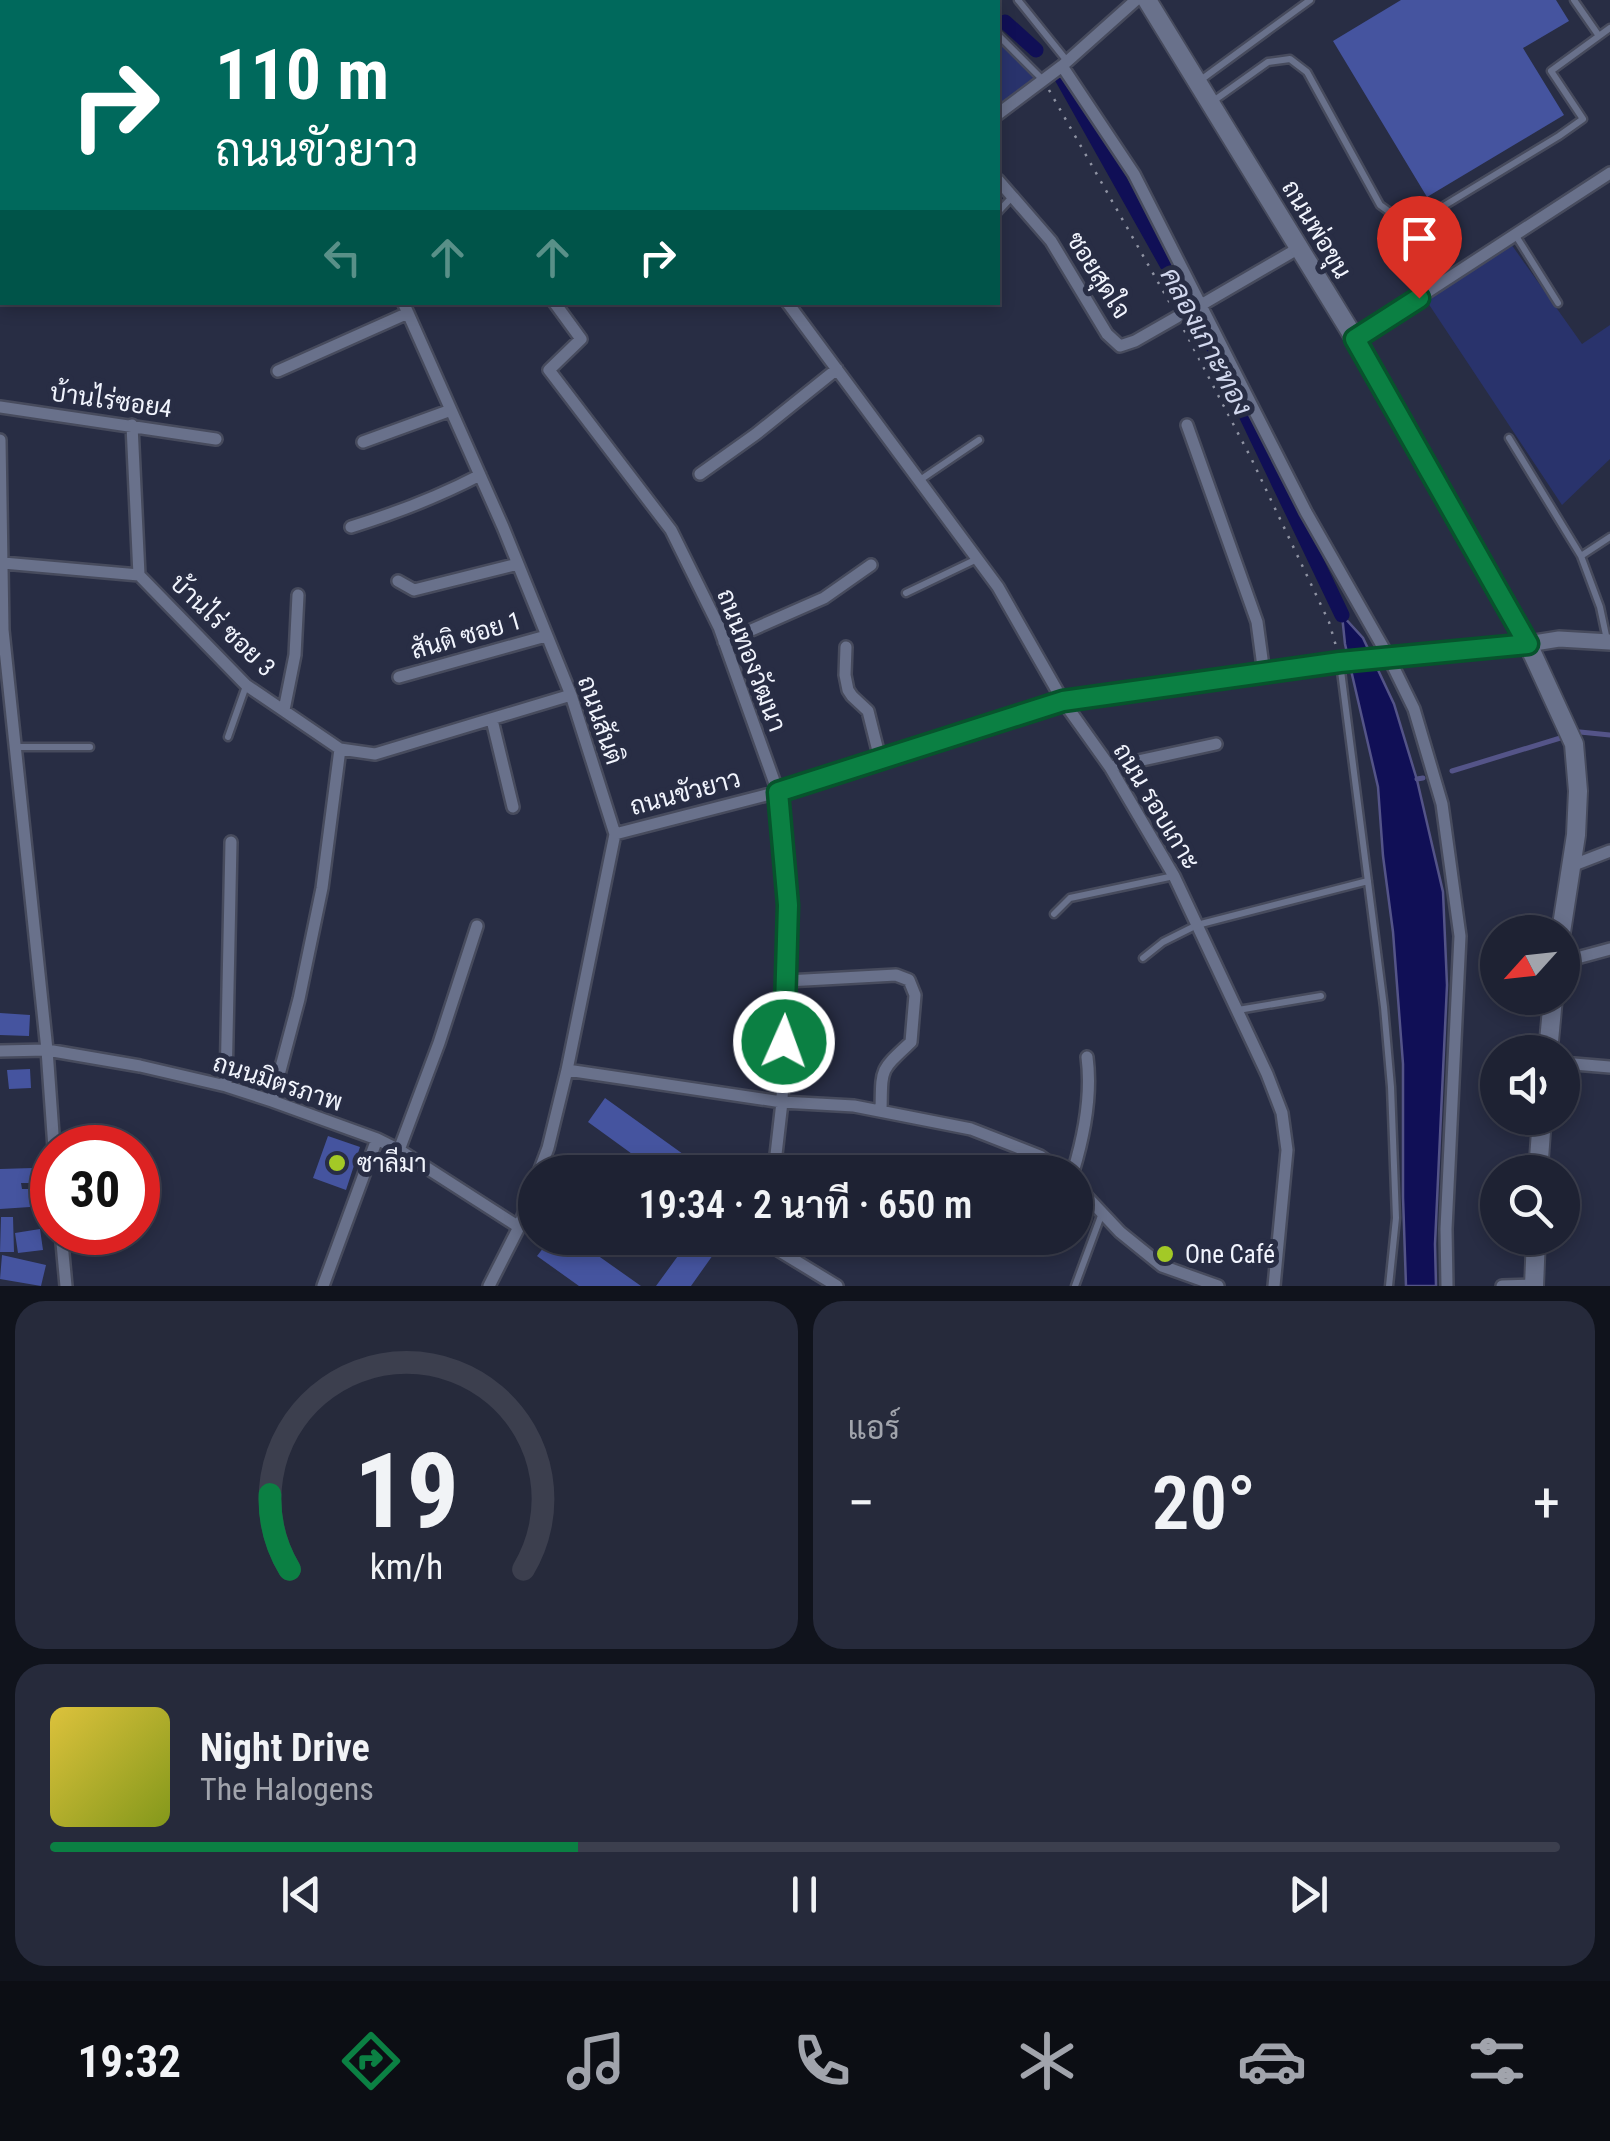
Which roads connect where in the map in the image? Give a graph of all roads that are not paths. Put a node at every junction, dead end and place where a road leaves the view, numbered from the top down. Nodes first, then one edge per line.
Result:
1 (1018, 0) edge
2 (1136, 0) edge
3 (1147, 0) edge
4 (1310, 0) edge
5 (1574, 0) edge
6 (1610, 28) edge
7 (1599, 36) junction
8 (1000, 37) edge
9 (1065, 63) junction
10 (1043, 80) junction
11 (1198, 82) junction
12 (1211, 103) junction
13 (1000, 112) edge
14 (1610, 173) edge
15 (1000, 182) edge
16 (1012, 197) junction
17 (1000, 210) edge
18 (1516, 234) junction
19 (1299, 248) junction
20 (1558, 303) dead end
21 (556, 305) edge
22 (795, 305) edge
23 (1201, 305) junction
24 (406, 308) edge
25 (1177, 317) road end
26 (1355, 339) junction
27 (278, 370) dead end
28 (837, 370) junction
29 (0, 407) edge
30 (451, 410) junction
31 (132, 425) junction
32 (1186, 425) dead end
33 (1509, 438) dead end
34 (216, 439) dead end
35 (0, 440) edge
36 (978, 440) dead end
37 (363, 442) dead end
38 (700, 474) dead end
39 (480, 475) junction
40 (919, 481) junction
41 (351, 527) dead end
42 (1610, 537) edge
43 (1581, 556) junction
44 (977, 559) junction
45 (3, 564) junction
46 (518, 564) junction
47 (871, 564) dead end
48 (140, 575) junction
49 (398, 581) dead end
50 (906, 592) dead end
51 (298, 595) dead end
52 (1, 631) edge
53 (546, 636) junction
54 (724, 642) junction
55 (1609, 642) edge
56 (1528, 644) junction
57 (846, 646) dead end
58 (1388, 656) junction
59 (1340, 662) junction
60 (1264, 674) junction
61 (399, 677) dead end
62 (246, 685) junction
63 (570, 695) junction
64 (1063, 701) junction
65 (284, 710) junction
66 (492, 720) junction
67 (228, 737) dead end
68 (1216, 744) dead end
69 (16, 747) junction
70 (90, 747) dead end
71 (340, 749) junction
72 (880, 759) junction
73 (1110, 767) junction
74 (778, 792) junction
75 (513, 807) dead end
76 (616, 834) junction
77 (231, 842) dead end
78 (1610, 851) edge
79 (1572, 866) junction
80 (1174, 876) junction
81 (1368, 881) junction
82 (1054, 914) dead end
83 (1563, 915) edge
84 (477, 926) dead end
85 (1197, 926) junction
86 (1610, 950) edge
87 (1143, 958) dead end
88 (1580, 958) edge
89 (787, 982) junction
90 (1321, 996) dead end
91 (1237, 1010) junction
92 (46, 1050) junction
93 (0, 1051) edge
94 (1088, 1057) dead end
95 (1580, 1064) edge
96 (1610, 1067) edge
97 (567, 1070) junction
98 (226, 1086) junction
99 (272, 1101) junction
100 (782, 1102) junction
101 (881, 1112) junction
102 (52, 1125) edge
103 (378, 1138) junction
104 (399, 1150) junction
105 (545, 1155) edge
106 (776, 1155) edge
107 (1037, 1155) edge
108 (1076, 1155) edge
109 (1093, 1203) edge
110 (1102, 1212) junction
111 (518, 1226) edge
112 (518, 1229) edge
113 (64, 1255) edge
114 (787, 1255) edge
115 (1535, 1255) edge
116 (1534, 1285) edge
117 (66, 1286) edge
118 (323, 1286) edge
119 (488, 1286) edge
120 (837, 1286) edge
121 (1076, 1286) edge
122 (1218, 1286) edge
123 (1274, 1286) edge
124 (1389, 1286) edge
125 (1446, 1286) edge
126 (1502, 1286) edge

1 - 9 lane
2 - 9 street
3 - 11 main road, ถนนพ่อขุน
4 - 11 lane
5 - 7 lane
6 - 7 lane
7 - 12 lane
8 - 10 lane
9 - 10 street
9 - 23 street
10 - 13 street
11 - 12 main road, ถนนพ่อขุน
12 - 19 main road, ถนนพ่อขุน
14 - 18 street
15 - 16 street, ซอยสุดใจ
16 - 17 lane
16 - 25 street, ซอยสุดใจ
18 - 20 lane
18 - 26 street
19 - 23 street
19 - 26 main road, ถนนพ่อขุน
21 - 54 street, ถนนทองวัฒนา
22 - 28 street, ถนน รอบเกาะ
23 - 58 street
24 - 27 street
24 - 30 street, ถนนสันติ
26 - 56 main road, ถนนพ่อขุน
28 - 38 street
28 - 40 street, ถนน รอบเกาะ
29 - 31 street, บ้านไร่ซอย4
30 - 37 street
30 - 39 street, ถนนสันติ
31 - 34 street, บ้านไร่ซอย4
31 - 48 street
32 - 60 street
33 - 43 lane
35 - 45 street
36 - 40 lane
39 - 41 street
39 - 46 street, ถนนสันติ
40 - 44 street, ถนน รอบเกาะ
42 - 43 lane
43 - 55 lane
44 - 50 lane
44 - 64 street, ถนน รอบเกาะ
45 - 48 street, บ้านไร่ ซอย 3
45 - 52 street
46 - 49 street
46 - 53 street, ถนนสันติ
47 - 54 street
48 - 62 street, บ้านไร่ ซอย 3
51 - 65 street
52 - 69 street
53 - 61 street, สันติ ซอย 1
53 - 63 street, ถนนสันติ
54 - 74 street, ถนนทองวัฒนา
55 - 56 street
56 - 58 street, ถนนขัวยาว
56 - 79 main road, ถนนพ่อขุน
57 - 72 street
58 - 59 street, ถนนขัวยาว
58 - 125 street
59 - 60 street, ถนนขัวยาว
59 - 81 lane
60 - 64 street, ถนนขัวยาว
62 - 65 street, บ้านไร่ ซอย 3
62 - 67 lane
63 - 66 street
63 - 76 street, ถนนสันติ
64 - 72 street, ถนนขัวยาว
64 - 73 street, ถนน รอบเกาะ
65 - 71 street, บ้านไร่ ซอย 3
66 - 71 street
66 - 75 street
68 - 73 street
69 - 70 lane
69 - 92 street
71 - 99 street
72 - 74 street, ถนนขัวยาว
73 - 80 street, ถนน รอบเกาะ
74 - 76 street, ถนนขัวยาว
74 - 89 street, ถนนทองวัฒนา
76 - 97 street
77 - 98 street
78 - 79 street
79 - 83 main road, ถนนพ่อขุน
80 - 82 lane
80 - 85 street, ถนน รอบเกาะ
81 - 85 lane
81 - 124 lane
84 - 104 street
85 - 87 lane
85 - 91 street, ถนน รอบเกาะ
86 - 88 street
89 - 100 street, ถนนทองวัฒนา
89 - 101 street
90 - 91 lane
91 - 123 street, ถนน รอบเกาะ
92 - 93 street, ถนนมิตรภาพ
92 - 98 street, ถนนมิตรภาพ
92 - 102 street
94 - 108 street
95 - 96 street
97 - 100 street
97 - 105 street
98 - 99 street, ถนนมิตรภาพ
99 - 103 street, ถนนมิตรภาพ
100 - 101 street
100 - 106 street, ถนนทองวัฒนา
101 - 107 street
103 - 104 street, ถนนมิตรภาพ
103 - 118 street
104 - 111 street, ถนนมิตรภาพ
109 - 110 street
110 - 121 lane
110 - 122 street
112 - 119 street
113 - 117 street
114 - 120 street
115 - 116 main road
116 - 126 street

